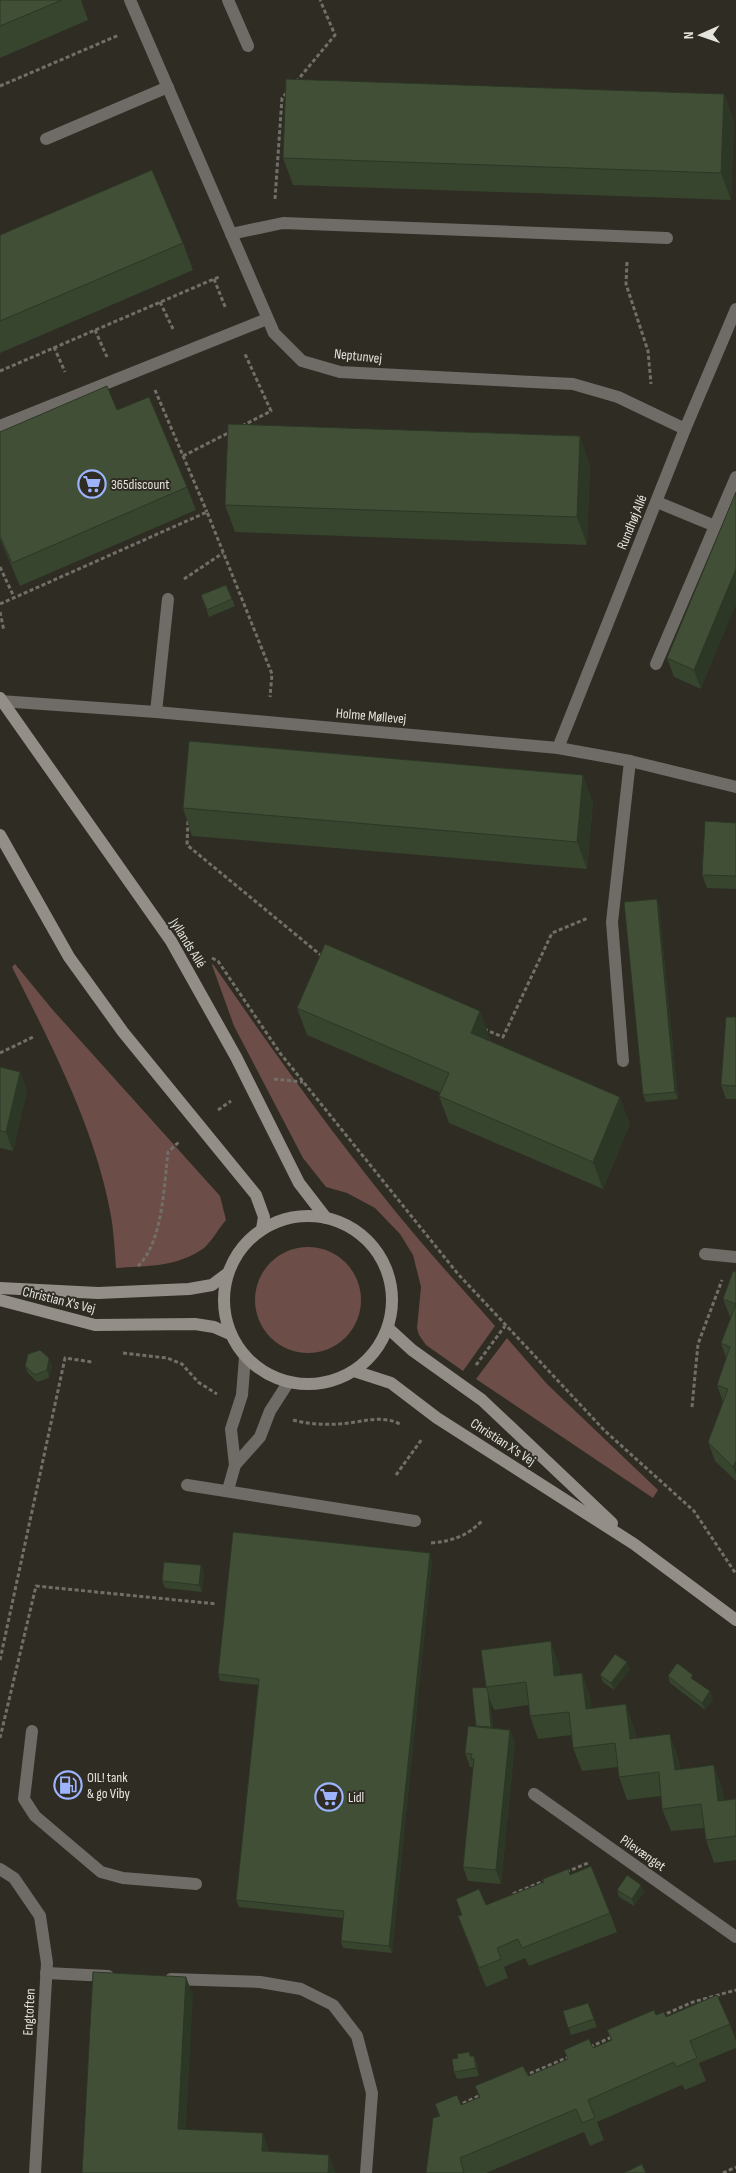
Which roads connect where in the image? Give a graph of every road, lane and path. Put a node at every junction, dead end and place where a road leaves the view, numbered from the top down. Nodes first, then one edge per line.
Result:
1 (130, 0) edge
2 (228, 0) edge
3 (320, 0) edge
4 (141, 26) junction
5 (248, 46) dead end
6 (0, 86) edge
7 (168, 87) junction
8 (46, 139) dead end
9 (274, 225) junction
10 (231, 234) junction
11 (627, 237) junction
12 (667, 238) dead end
13 (244, 266) junction
14 (214, 278) junction
15 (736, 309) edge
16 (267, 318) junction
17 (234, 331) junction
18 (145, 368) junction
19 (0, 371) edge
20 (654, 415) junction
21 (0, 426) edge
22 (685, 430) junction
23 (184, 456) junction
24 (736, 477) edge
25 (657, 502) junction
26 (207, 512) dead end
27 (715, 526) junction
28 (223, 554) dead end
29 (0, 567) edge
30 (14, 597) dead end
31 (168, 599) joint
32 (0, 612) edge
33 (4, 631) dead end
34 (656, 664) dead end
35 (1, 700) edge
36 (156, 712) junction
37 (558, 748) junction
38 (630, 761) junction
39 (736, 787) edge
40 (188, 815) edge
41 (0, 835) edge
42 (614, 907) junction
43 (210, 958) dead end
44 (324, 958) edge
45 (476, 1025) edge
46 (33, 1036) dead end
47 (0, 1053) edge
48 (622, 1061) dead end
49 (303, 1082) junction
50 (251, 1088) junction
51 (198, 1124) junction
52 (326, 1218) junction
53 (262, 1229) junction
54 (705, 1254) dead end
55 (733, 1257) edge
56 (228, 1273) junction
57 (0, 1288) edge
58 (113, 1293) junction
59 (0, 1300) edge
60 (111, 1325) junction
61 (505, 1326) junction
62 (388, 1328) junction
63 (230, 1334) junction
64 (245, 1357) junction
65 (92, 1362) dead end
66 (354, 1372) junction
67 (288, 1383) junction
68 (461, 1385) junction
69 (239, 1405) junction
70 (692, 1407) dead end
71 (269, 1414) junction
72 (437, 1418) junction
73 (408, 1429) dead end
74 (416, 1433) dead end
75 (423, 1437) junction
76 (235, 1465) junction
77 (396, 1475) dead end
78 (187, 1485) dead end
79 (228, 1490) junction
80 (483, 1520) dead end
81 (415, 1521) joint
82 (634, 1544) junction
83 (736, 1574) edge
84 (217, 1604) dead end
85 (736, 1620) edge
86 (0, 1660) edge
87 (32, 1732) dead end
88 (0, 1738) edge
89 (534, 1794) dead end
90 (615, 1852) junction
91 (0, 1869) edge
92 (562, 1874) edge
93 (553, 1878) edge
94 (196, 1884) dead end
95 (510, 1896) edge
96 (736, 1937) edge
97 (46, 1973) junction
98 (124, 1977) edge
99 (163, 1978) edge
100 (736, 1990) edge
101 (656, 2018) edge
102 (620, 2034) edge
103 (584, 2050) edge
104 (575, 2054) edge
105 (520, 2078) edge
106 (484, 2094) edge
107 (448, 2110) edge
108 (736, 2167) edge
109 (35, 2173) edge
110 (366, 2173) edge
111 (723, 2173) edge

1 - 4 street, Neptunvej
2 - 5 street
3 - 9 path
4 - 6 path
4 - 7 street, Neptunvej
7 - 8 street
7 - 10 street, Neptunvej
9 - 10 street
9 - 11 street
10 - 13 street, Neptunvej
11 - 12 street
11 - 20 path
13 - 14 path
13 - 16 street, Neptunvej
14 - 17 path
14 - 19 path
15 - 22 street, Rundhøj Allé
16 - 17 street
16 - 20 street, Neptunvej
17 - 18 street
17 - 23 path
18 - 21 street
18 - 23 path
20 - 22 street, Neptunvej
22 - 25 street, Rundhøj Allé
23 - 26 path
24 - 27 street
25 - 27 street
25 - 37 street, Rundhøj Allé
27 - 34 street
28 - 31 path
29 - 30 path
31 - 36 street
32 - 33 path
35 - 36 street, Holme Møllevej
35 - 50 street, Jyllands Allé
36 - 37 street, Holme Møllevej
37 - 38 street, Holme Møllevej
38 - 39 street, Holme Møllevej
38 - 42 street
40 - 44 path
41 - 51 street
42 - 45 path
42 - 48 street
43 - 49 path
46 - 47 path
49 - 50 path
49 - 61 path
50 - 51 path
50 - 52 street, Jyllands Allé
51 - 53 street
51 - 58 path
52 - 53 street
52 - 62 street
53 - 56 street
54 - 55 street
55 - 70 path
56 - 58 street, Christian X's Vej
56 - 63 street
57 - 58 street, Christian X's Vej
59 - 60 street, Christian X's Vej
60 - 63 street, Christian X's Vej
60 - 69 path
61 - 68 path
61 - 83 path
62 - 66 street
62 - 68 street, Christian X's Vej
63 - 64 street
64 - 67 street
64 - 69 street
65 - 86 path
66 - 67 street
66 - 72 street, Christian X's Vej
67 - 71 street
68 - 82 street, Christian X's Vej
69 - 76 street
71 - 73 path
71 - 76 street
72 - 75 path
72 - 82 street, Christian X's Vej
74 - 75 path
75 - 77 path
76 - 79 street
78 - 79 street
79 - 81 street
80 - 81 path
82 - 85 street, Christian X's Vej
84 - 88 path
87 - 94 street
89 - 90 street, Pilevænget
90 - 92 path
90 - 96 street, Pilevænget
91 - 97 street, Engtoften
93 - 95 path
97 - 98 street
97 - 109 street, Engtoften
99 - 110 street
100 - 101 path
102 - 103 path
104 - 105 path
106 - 107 path
108 - 111 path

